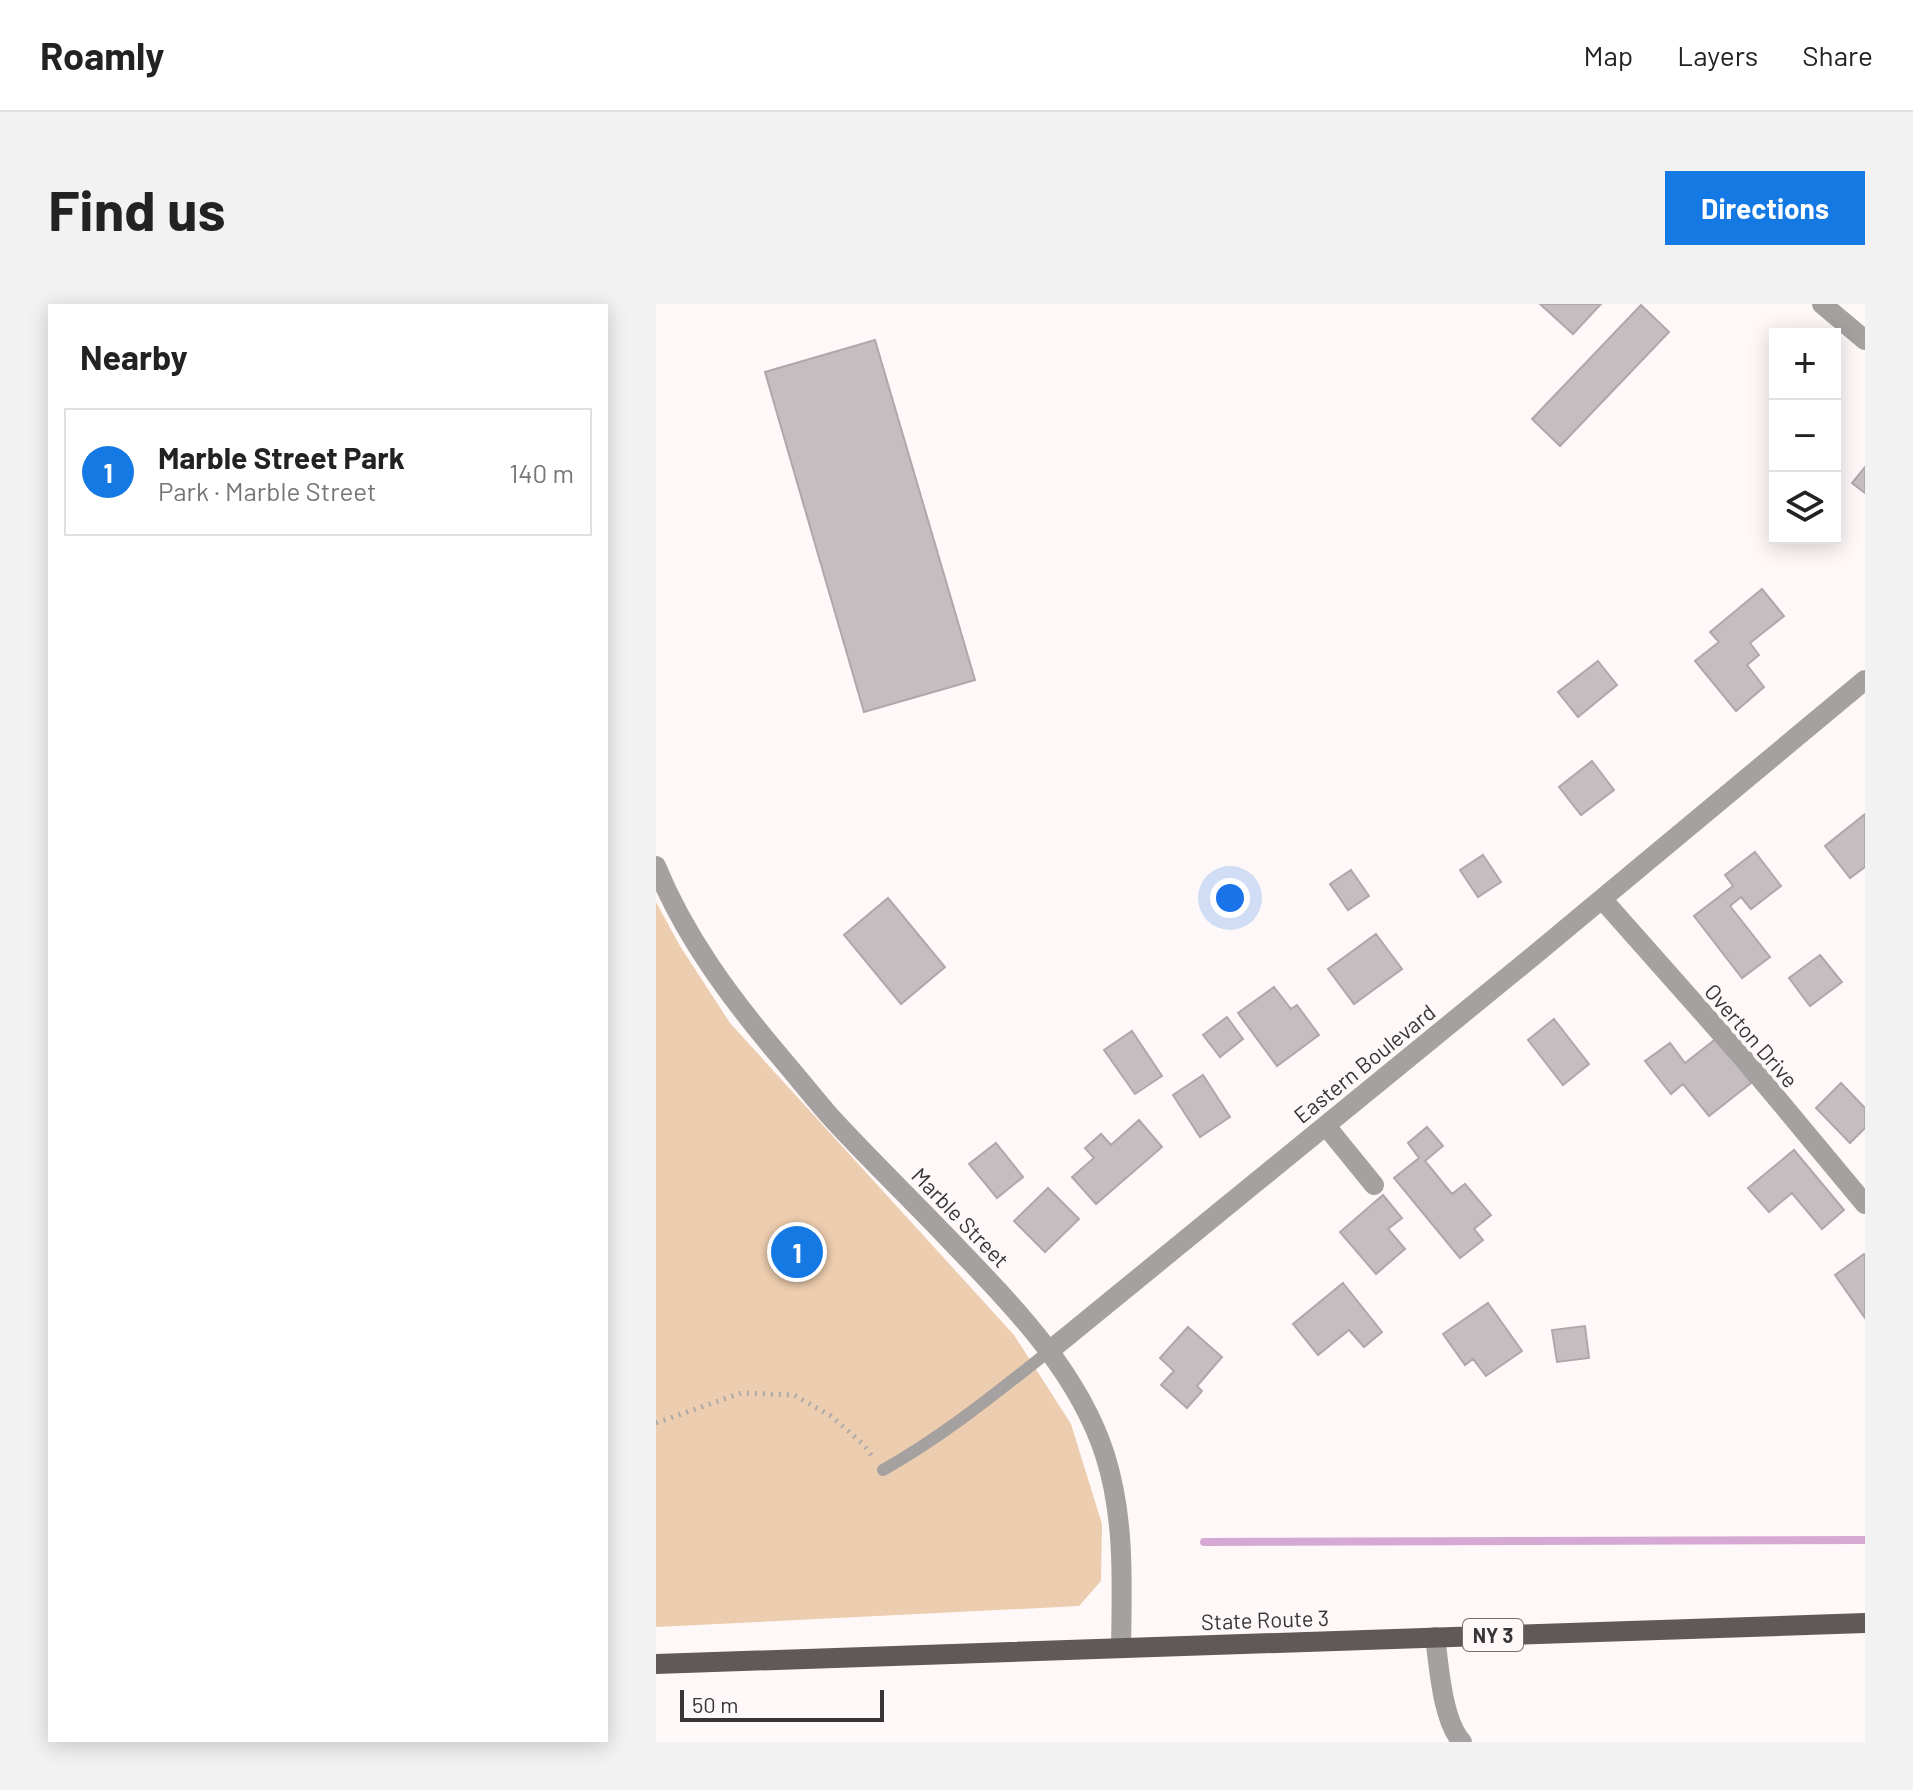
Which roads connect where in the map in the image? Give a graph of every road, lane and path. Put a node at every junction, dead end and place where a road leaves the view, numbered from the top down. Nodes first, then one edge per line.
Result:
1 (1822, 304) edge
2 (1865, 340) edge
3 (1865, 680) edge
4 (656, 866) edge
5 (1602, 899) junction
6 (1326, 1126) junction
7 (1374, 1185) dead end
8 (1865, 1204) edge
9 (1048, 1352) junction
10 (656, 1423) edge
11 (883, 1470) joint
12 (1865, 1623) edge
13 (1435, 1637) junction
14 (1121, 1648) junction
15 (662, 1664) edge
16 (1462, 1742) edge

1 - 2 street
3 - 5 street, Eastern Boulevard
4 - 9 street, Marble Street
5 - 6 street, Eastern Boulevard
5 - 8 street, Overton Drive
6 - 7 street
6 - 9 street, Eastern Boulevard
9 - 11 lane, Eastern Boulevard
9 - 14 street, Marble Street
10 - 11 path
12 - 13 main road, State Route 3 / NY 3
13 - 14 main road, State Route 3 / NY 3
13 - 16 street
14 - 15 main road, State Route 3 / NY 3

